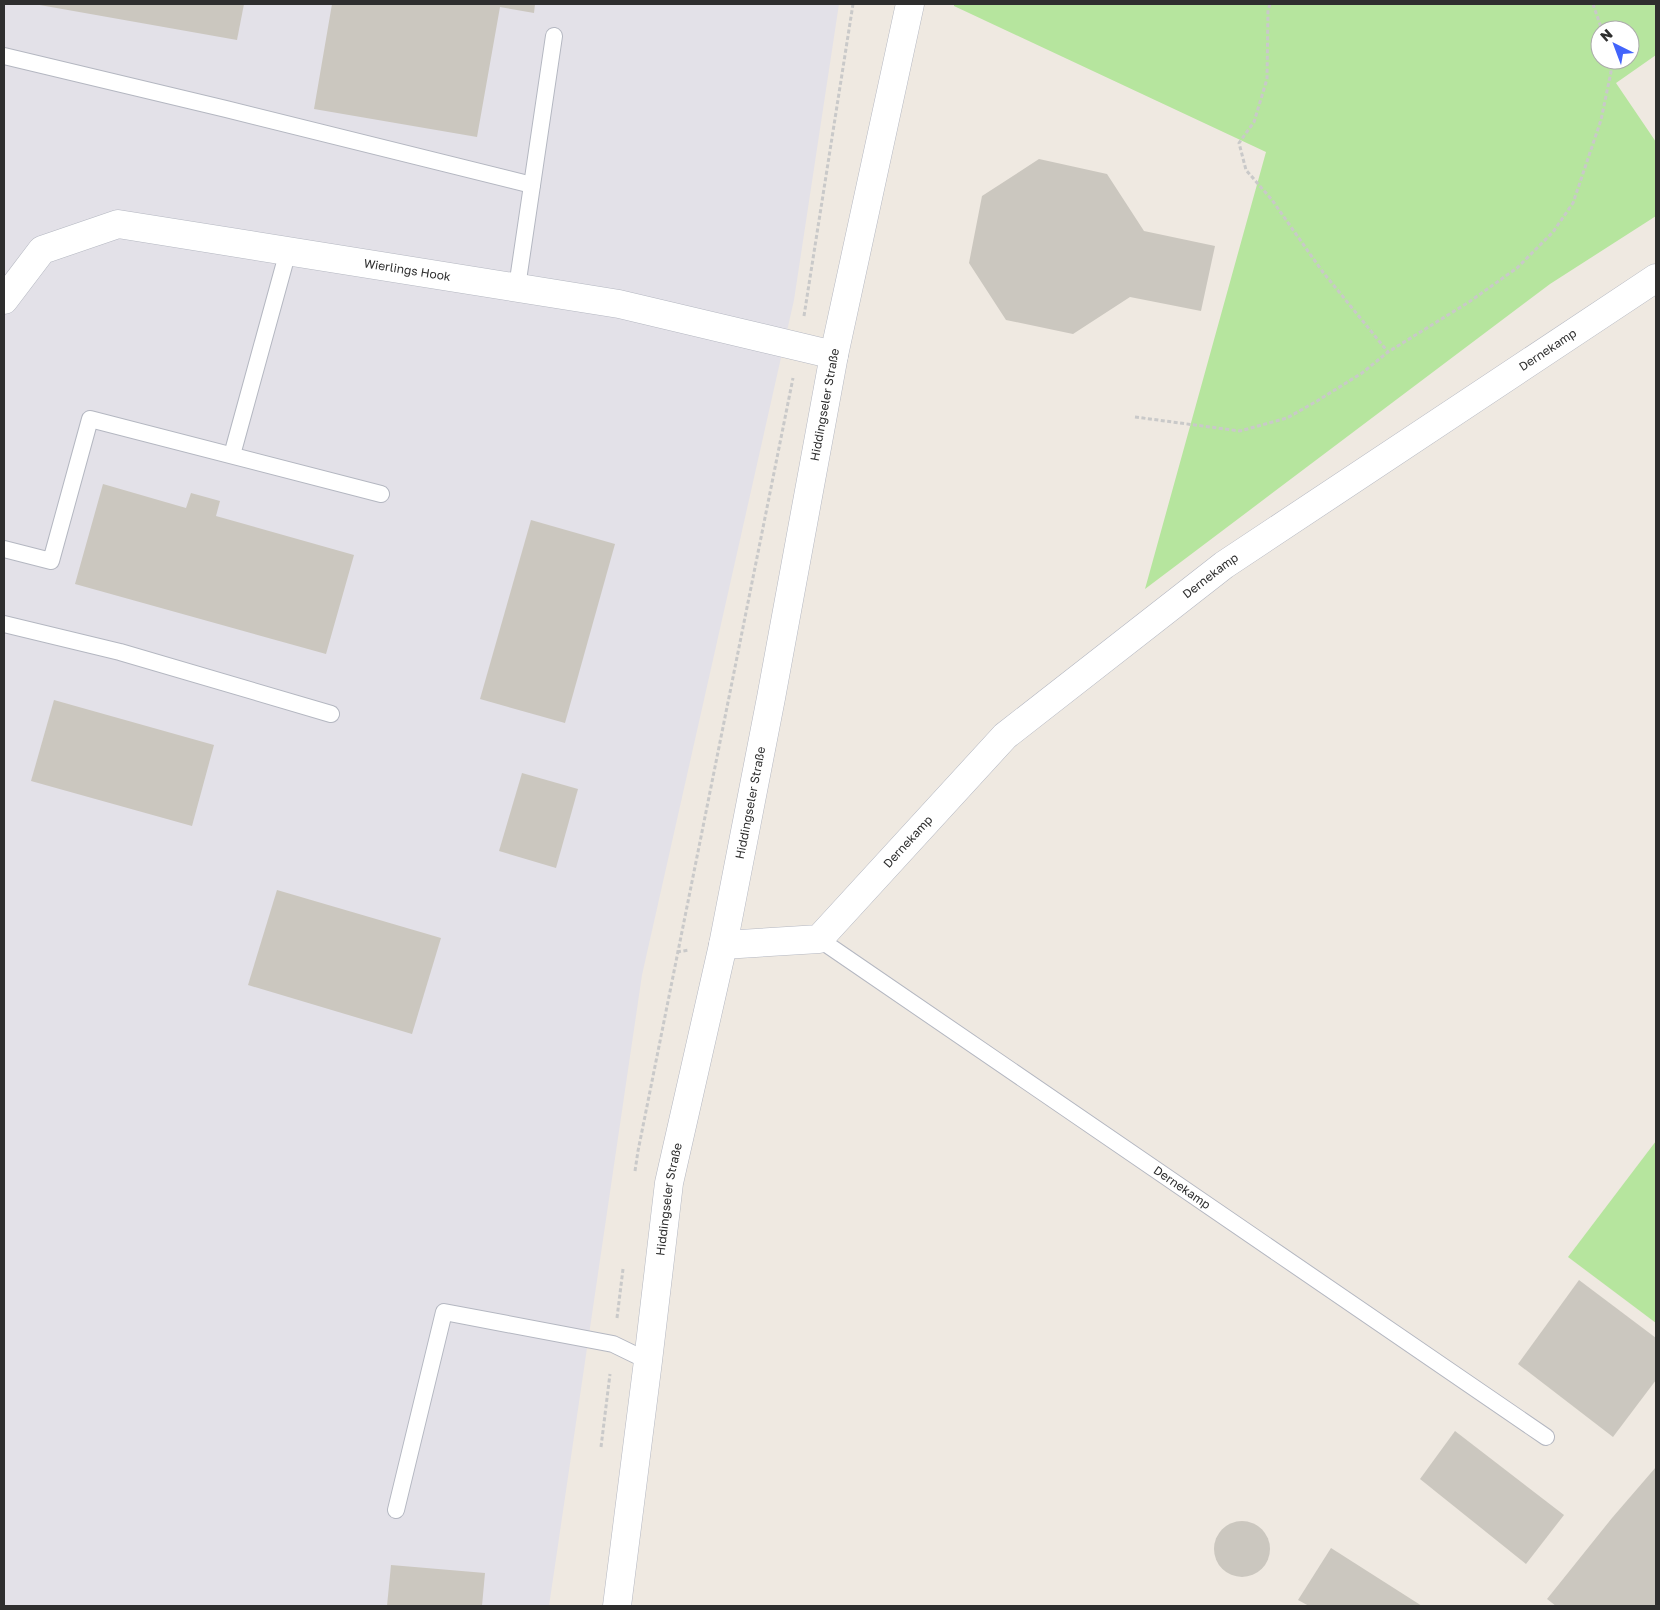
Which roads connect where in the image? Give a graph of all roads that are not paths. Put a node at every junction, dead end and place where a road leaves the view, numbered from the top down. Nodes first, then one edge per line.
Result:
1 (910, 4) edge
2 (554, 36) dead end
3 (4, 56) edge
4 (532, 185) junction
5 (288, 250) junction
6 (1656, 278) edge
7 (517, 287) junction
8 (4, 300) edge
9 (834, 356) junction
10 (232, 455) junction
11 (381, 494) dead end
12 (4, 549) edge
13 (4, 624) edge
14 (332, 714) dead end
15 (818, 939) junction
16 (723, 944) junction
17 (648, 1361) junction
18 (1546, 1437) dead end
19 (396, 1510) dead end
20 (617, 1606) edge

1 - 9 street, Hiddingseler Straße
2 - 4 lane
3 - 4 lane
4 - 7 lane
5 - 7 street, Wierlings Hook
5 - 8 street, Wierlings Hook
5 - 10 lane
6 - 15 street, Dernekamp
7 - 9 street, Wierlings Hook
9 - 16 street, Hiddingseler Straße
10 - 11 lane
10 - 12 lane
13 - 14 lane
15 - 16 street
15 - 18 lane, Dernekamp
16 - 17 street, Hiddingseler Straße
17 - 19 lane
17 - 20 street, Hiddingseler Straße

